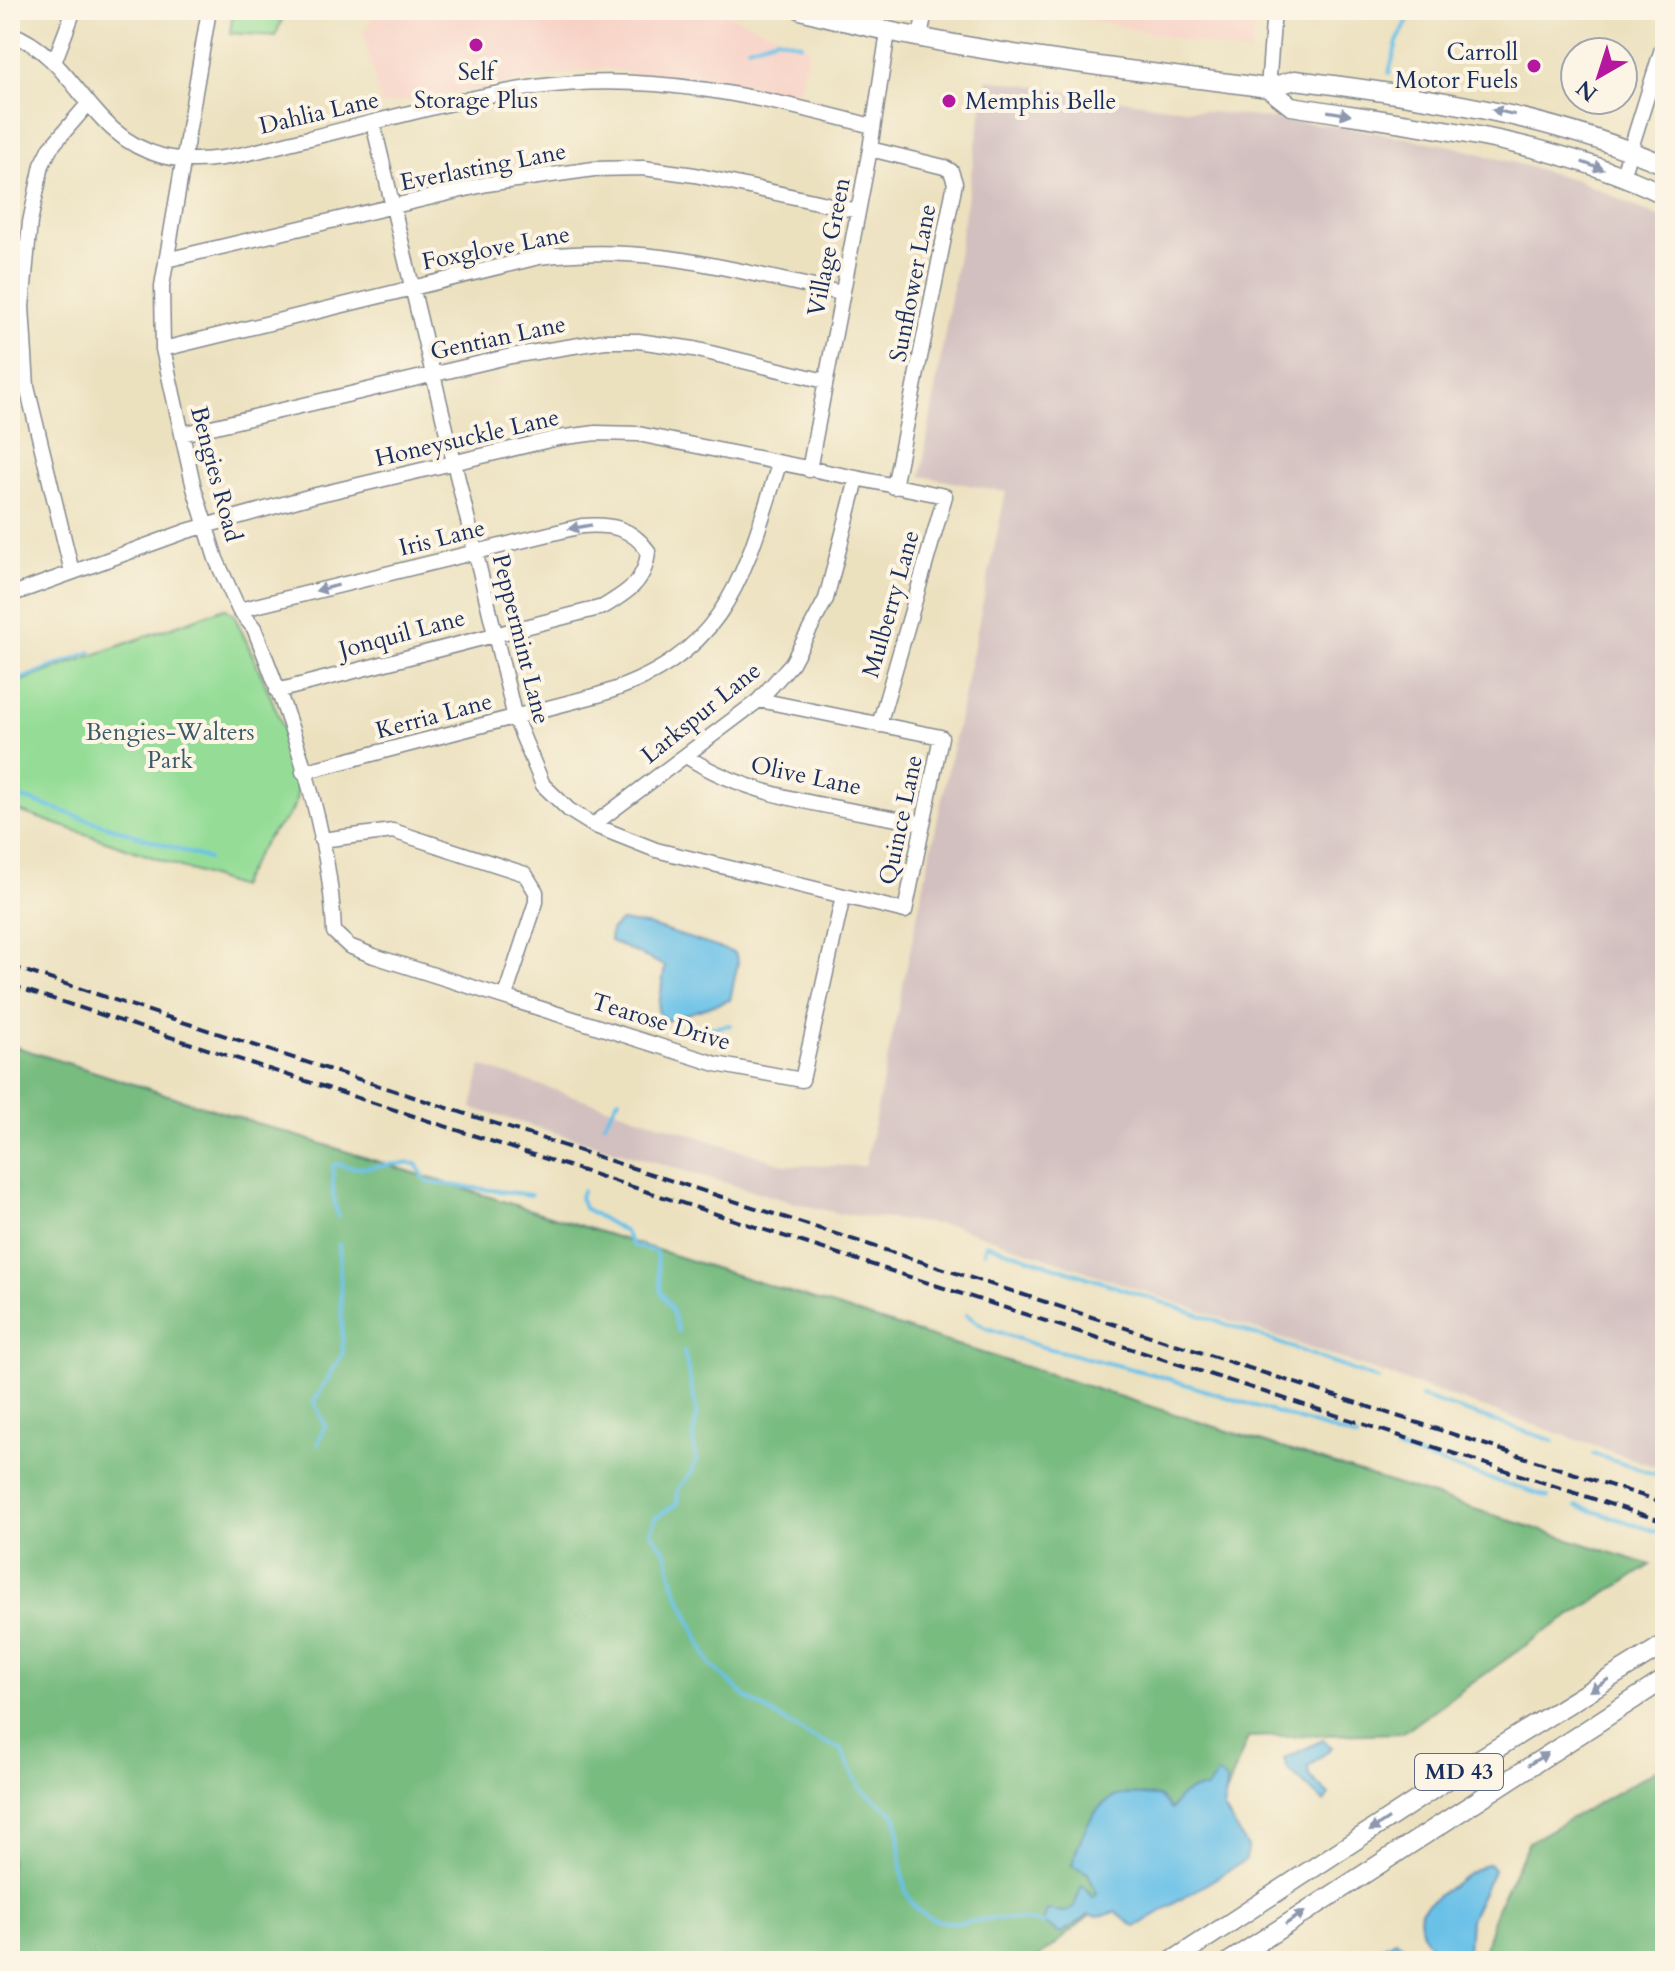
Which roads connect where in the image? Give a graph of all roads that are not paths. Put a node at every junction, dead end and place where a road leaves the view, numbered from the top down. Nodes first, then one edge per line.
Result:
1 (74, 10) edge
2 (209, 10) edge
3 (801, 10) edge
4 (925, 10) edge
5 (1274, 10) edge
6 (888, 32) junction
7 (10, 33) edge
8 (920, 38) junction
9 (1665, 39) edge
10 (55, 60) junction
11 (1268, 88) junction
12 (88, 104) junction
13 (373, 123) junction
14 (872, 126) junction
15 (870, 149) junction
16 (1631, 150) junction
17 (185, 158) junction
18 (1665, 165) edge
19 (1622, 177) junction
20 (1665, 195) edge
21 (392, 207) junction
22 (858, 211) junction
23 (166, 260) junction
24 (411, 288) junction
25 (842, 293) junction
26 (163, 349) junction
27 (434, 374) junction
28 (825, 381) junction
29 (182, 434) junction
30 (456, 463) junction
31 (779, 464) junction
32 (809, 470) junction
33 (857, 479) junction
34 (894, 487) junction
35 (945, 496) joint
36 (205, 526) junction
37 (648, 551) joint
38 (477, 552) junction
39 (72, 572) junction
40 (10, 595) edge
41 (239, 610) junction
42 (497, 632) junction
43 (277, 691) junction
44 (759, 700) junction
45 (515, 718) junction
46 (879, 725) junction
47 (686, 756) junction
48 (303, 772) junction
49 (923, 824) junction
50 (593, 825) junction
51 (321, 840) junction
52 (843, 896) junction
53 (905, 911) joint
54 (334, 932) joint
55 (505, 996) junction
56 (1665, 1644) edge
57 (1665, 1679) edge
58 (1172, 1961) edge
59 (1230, 1961) edge

1 - 10 street
2 - 17 street, Bengies Road
3 - 6 main road
4 - 8 street
5 - 11 street
6 - 8 main road
6 - 14 street, Village Green
7 - 10 street, Dahlia Lane
8 - 11 main road
9 - 16 street
10 - 12 street, Dahlia Lane
16 -> 11 main road
11 -> 19 main road
12 - 17 street, Dahlia Lane
12 - 39 street
13 - 14 street, Dahlia Lane
13 - 17 street, Dahlia Lane
13 - 21 street, Peppermint Lane
14 - 15 street, Village Green
15 - 22 street, Village Green
15 - 34 street, Sunflower Lane
16 - 18 main road
16 - 19 street
17 - 23 street, Bengies Road
19 - 20 main road
21 - 22 street, Everlasting Lane
21 - 23 street, Everlasting Lane
21 - 24 street, Peppermint Lane
22 - 25 street, Village Green
23 - 26 street, Bengies Road
24 - 25 street, Foxglove Lane
24 - 26 street, Foxglove Lane
24 - 27 street, Peppermint Lane
25 - 28 street, Village Green
26 - 29 street, Bengies Road
27 - 28 street, Gentian Lane
27 - 29 street, Gentian Lane
27 - 30 street, Peppermint Lane
28 - 32 street, Village Green
29 - 36 street, Bengies Road
30 - 31 street, Honeysuckle Lane
30 - 36 street, Honeysuckle Lane
30 - 38 street, Peppermint Lane
31 - 32 street, Honeysuckle Lane
31 - 45 street, Kerria Lane
32 - 33 street, Honeysuckle Lane
33 - 34 street, Honeysuckle Lane
33 - 44 street, Larkspur Lane
34 - 35 street, Honeysuckle Lane
35 - 46 street, Mulberry Lane
36 - 39 street, Honeysuckle Lane
36 - 41 street, Bengies Road
37 -> 38 street, Iris Lane
37 - 42 street, Jonquil Lane
38 -> 41 street, Iris Lane
38 - 42 street, Peppermint Lane
39 - 40 street, Honeysuckle Lane
41 - 43 street, Bengies Road
42 - 43 street, Jonquil Lane
42 - 45 street, Peppermint Lane
43 - 48 street, Bengies Road
44 - 46 street
44 - 47 street, Larkspur Lane
45 - 48 street, Kerria Lane
45 - 50 street, Peppermint Lane
46 - 49 street, Quince Lane
47 - 49 street, Olive Lane
47 - 50 street, Larkspur Lane
48 - 51 street, Bengies Road
49 - 53 street, Quince Lane
50 - 52 street, Peppermint Lane
51 - 54 street, Bengies Road
51 - 55 street
52 - 53 street, Peppermint Lane
52 - 55 street, Tearose Drive
54 - 55 street, Tearose Drive
56 -> 58 main road, MD 43
59 -> 57 main road, MD 43

